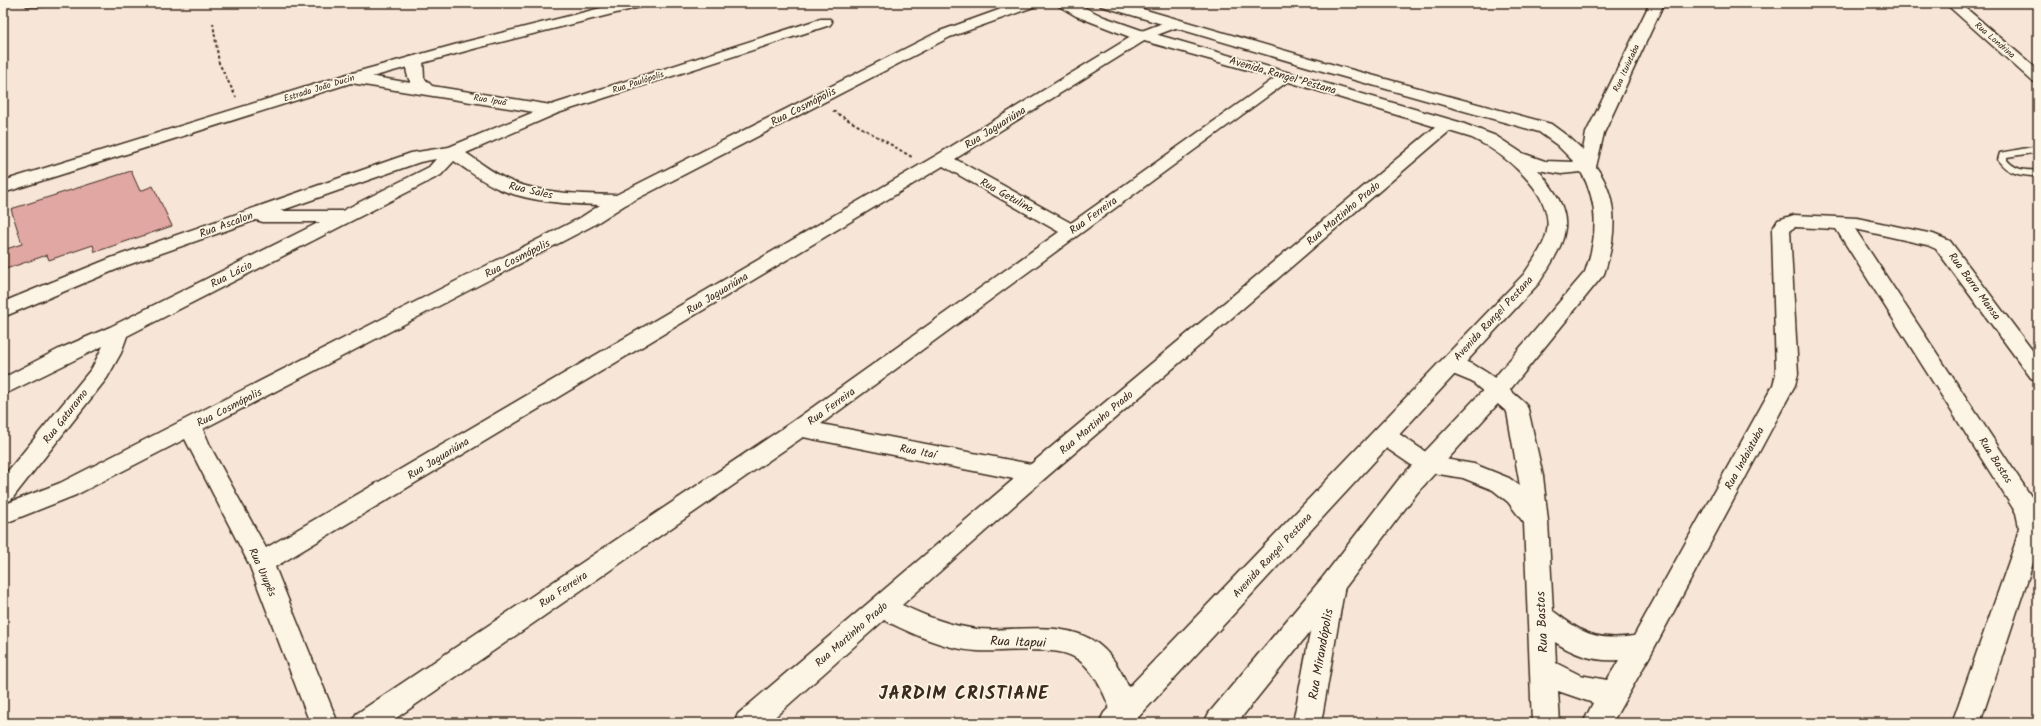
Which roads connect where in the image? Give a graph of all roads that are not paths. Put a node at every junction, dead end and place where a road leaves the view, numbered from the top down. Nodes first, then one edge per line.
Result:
1 (32, 3) edge
2 (38, 3) edge
3 (639, 3) edge
4 (1031, 3) edge
5 (1064, 3) edge
6 (1106, 3) edge
7 (1657, 3) edge
8 (1952, 3) edge
9 (825, 22) dead end
10 (1173, 24) junction
11 (1144, 35) junction
12 (415, 60) junction
13 (1287, 76) junction
14 (351, 78) junction
15 (2038, 78) edge
16 (428, 91) junction
17 (552, 110) junction
18 (1447, 124) junction
19 (1545, 128) junction
20 (1583, 132) junction
21 (2038, 149) edge
22 (453, 152) junction
23 (1512, 154) junction
24 (936, 163) junction
25 (1588, 166) junction
26 (2038, 173) edge
27 (3, 187) edge
28 (325, 189) junction
29 (619, 201) junction
30 (346, 216) junction
31 (301, 217) junction
32 (239, 220) junction
33 (1842, 223) junction
34 (1071, 231) junction
35 (264, 257) junction
36 (3, 310) edge
37 (117, 332) junction
38 (1450, 365) junction
39 (2038, 373) edge
40 (3, 387) edge
41 (1497, 390) junction
42 (191, 426) junction
43 (800, 428) junction
44 (1384, 435) junction
45 (1428, 465) junction
46 (1035, 474) junction
47 (3, 494) edge
48 (3, 515) edge
49 (1536, 522) junction
50 (2032, 547) edge
51 (261, 563) junction
52 (1332, 585) junction
53 (882, 607) junction
54 (1541, 617) junction
55 (1642, 646) junction
56 (1543, 668) junction
57 (1613, 693) junction
58 (1120, 717) edge
59 (324, 723) edge
60 (366, 723) edge
61 (748, 723) edge
62 (1219, 723) edge
63 (1307, 723) edge
64 (1546, 723) edge
65 (1596, 723) edge
66 (1966, 723) edge

1 - 2 street
3 - 12 main road, Estrada João Ducin
4 - 29 street, Rua Cosmópolis
5 - 11 main road, Avenida Rangel Pestana
6 - 10 main road, Avenida Rangel Pestana
7 - 20 main road, Rua Ituiutaba
8 - 15 street, Rua Londrina
9 - 17 street, Rua Paulópolis
10 - 11 street, Rua Jaguariúna
10 - 19 main road, Avenida Rangel Pestana
11 - 13 main road, Avenida Rangel Pestana
11 - 24 street, Rua Jaguariúna
12 - 14 main road, Estrada João Ducin
12 - 16 street
13 - 18 main road, Avenida Rangel Pestana
13 - 34 street, Rua Ferreira
14 - 16 street, Rua Ipuã
14 - 27 main road, Estrada João Ducin
16 - 17 street, Rua Ipuã
17 - 22 street, Rua Paulópolis
18 - 23 main road, Avenida Rangel Pestana
18 - 46 street, Rua Martinho Prado
19 - 20 main road
19 - 25 main road, Avenida Rangel Pestana
20 - 25 main road, Rua Ituiutaba
21 - 26 lane
22 - 28 street, Rua Ascalon
22 - 29 street, Rua Sales
22 - 30 street, Rua Lácio
23 - 25 main road
23 - 38 main road, Avenida Rangel Pestana
24 - 34 street, Rua Getulina
24 - 51 street, Rua Jaguariúna
25 - 41 main road, Avenida Rangel Pestana
28 - 31 street
28 - 32 street, Rua Ascalon
29 - 42 street, Rua Cosmópolis
30 - 31 street
30 - 35 street, Rua Lácio
31 - 32 street
31 - 35 street
32 - 36 street, Rua Ascalon
33 - 39 street, Rua Barra Mansa
33 - 50 street, Rua Bastos
33 - 55 street, Rua Indaiatuba
34 - 43 street, Rua Ferreira
35 - 37 street, Rua Lácio
37 - 40 street, Rua Lácio
37 - 47 street, Rua Gaturamo
38 - 41 street, Rua Bastos
38 - 44 main road, Avenida Rangel Pestana
41 - 45 main road, Avenida Rangel Pestana
41 - 49 street, Rua Bastos
42 - 48 street, Rua Cosmópolis
42 - 51 street, Rua Urupês
43 - 46 street, Rua Itaí
43 - 60 street, Rua Ferreira
44 - 45 street
44 - 58 main road, Avenida Rangel Pestana
45 - 49 street
45 - 52 main road, Avenida Rangel Pestana
46 - 53 street, Rua Martinho Prado
49 - 54 street, Rua Bastos
50 - 66 street, Rua Bastos
51 - 59 street, Rua Urupês
52 - 62 main road, Avenida Rangel Pestana
52 - 63 street, Rua Mirandópolis
53 - 58 street, Rua Itapui
53 - 61 street, Rua Martinho Prado
54 - 55 street
54 - 56 street, Rua Bastos
55 - 57 street, Rua Indaiatuba
56 - 57 street
56 - 64 street, Rua Bastos
57 - 65 street, Rua Indaiatuba

